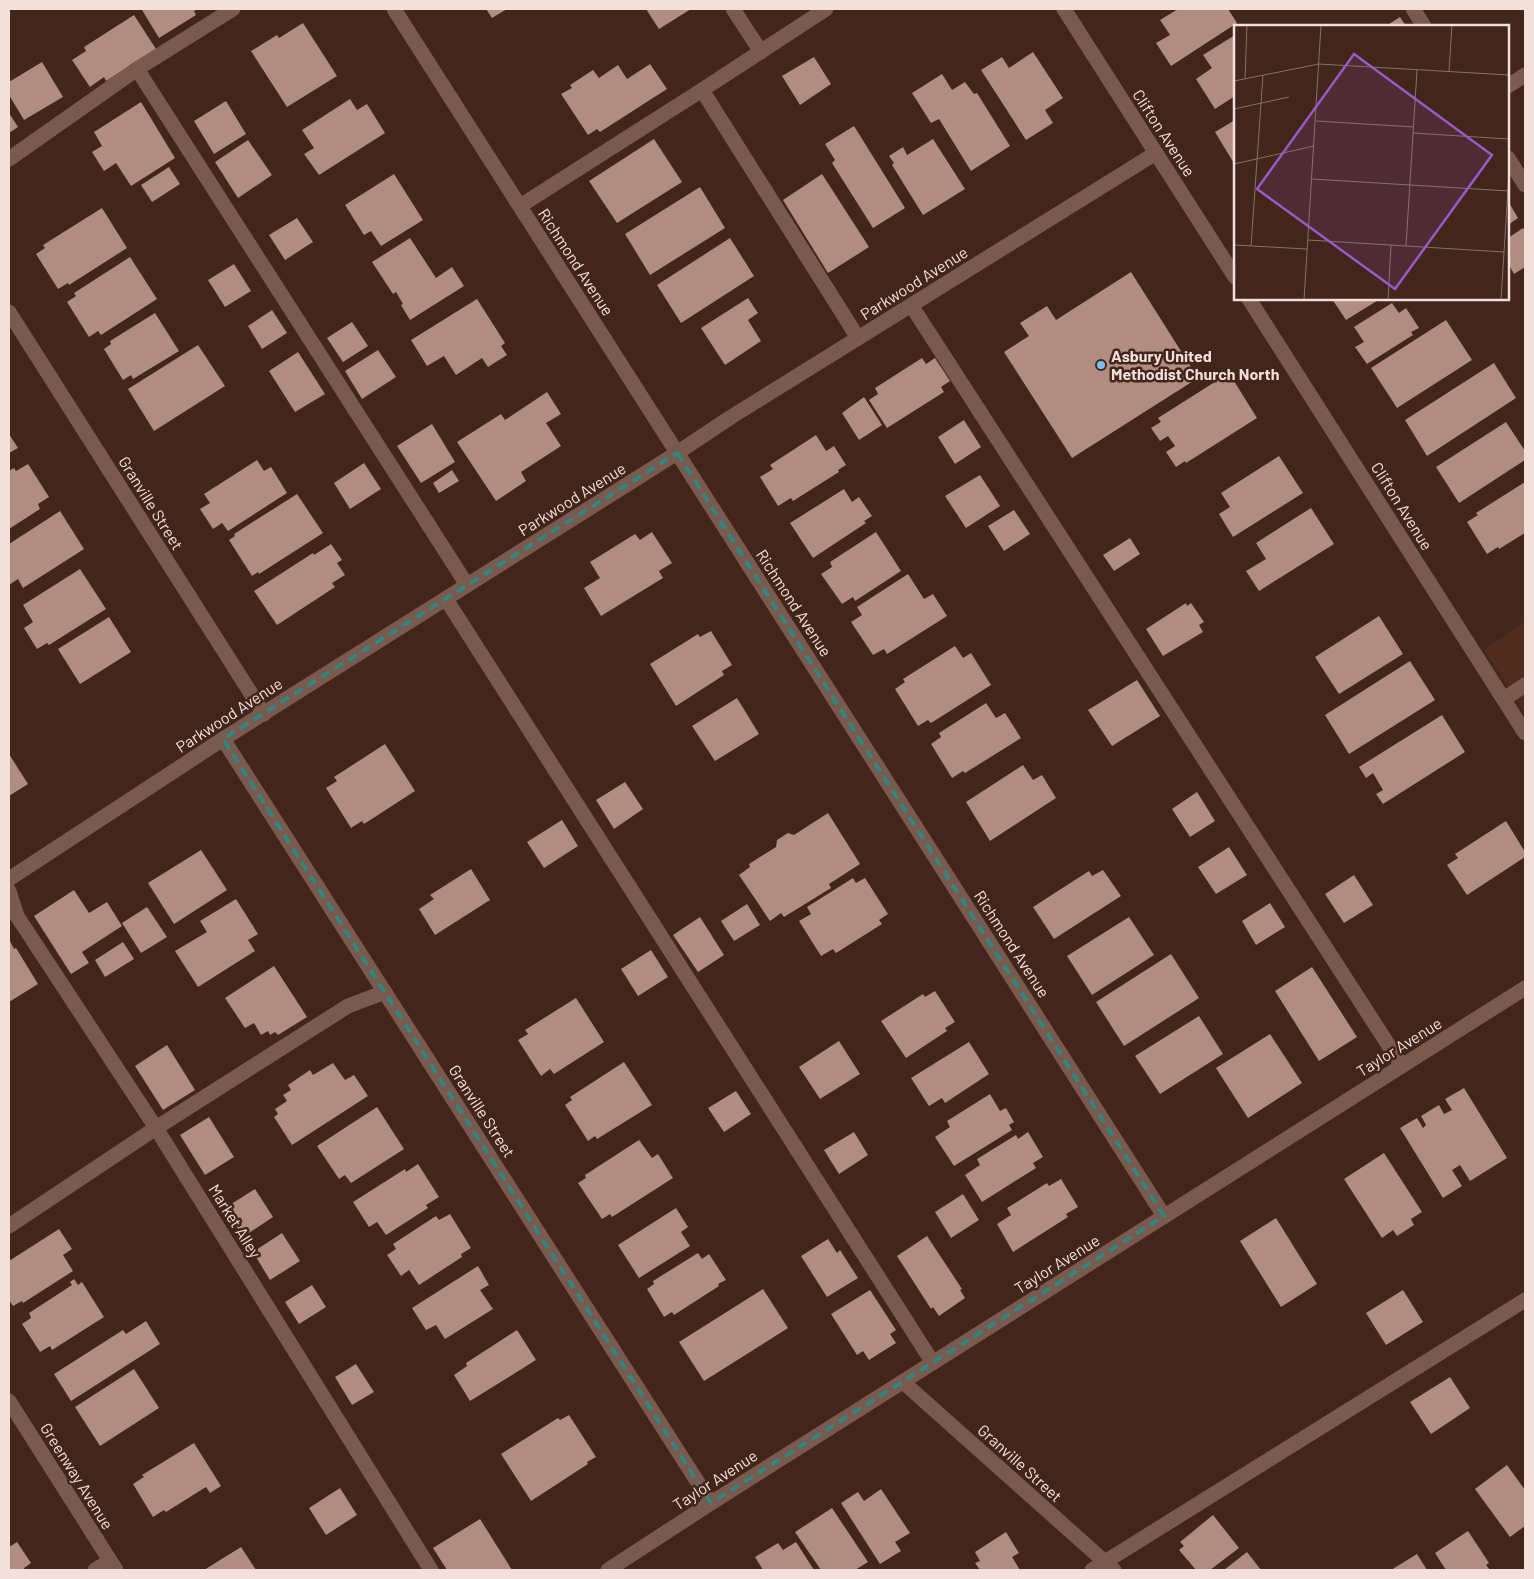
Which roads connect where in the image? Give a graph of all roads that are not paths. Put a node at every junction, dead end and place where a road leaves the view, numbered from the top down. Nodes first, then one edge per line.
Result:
1 (233, 9) edge
2 (394, 9) edge
3 (733, 9) edge
4 (826, 9) edge
5 (1064, 9) edge
6 (1413, 9) edge
7 (1423, 25) edge
8 (761, 52) junction
9 (137, 69) junction
10 (1525, 75) edge
11 (1509, 85) edge
12 (702, 90) junction
13 (1156, 152) junction
14 (9, 159) edge
15 (1509, 160) edge
16 (1525, 185) edge
17 (520, 206) junction
18 (1231, 260) edge
19 (1250, 300) edge
20 (912, 305) junction
21 (9, 312) edge
22 (858, 338) junction
23 (678, 453) junction
24 (467, 585) junction
25 (446, 599) junction
26 (1525, 685) edge
27 (1504, 699) junction
28 (264, 714) junction
29 (1525, 733) edge
30 (224, 739) junction
31 (9, 879) edge
32 (9, 892) edge
33 (1525, 988) edge
34 (385, 992) junction
35 (1402, 1066) junction
36 (156, 1128) junction
37 (1164, 1216) junction
38 (9, 1226) edge
39 (1525, 1300) edge
40 (933, 1363) junction
41 (903, 1382) junction
42 (9, 1400) edge
43 (711, 1503) junction
44 (113, 1566) edge
45 (1104, 1568) edge
46 (94, 1570) edge
47 (431, 1570) edge
48 (608, 1570) edge

1 - 9 street
2 - 17 street, Richmond Avenue
3 - 8 street
4 - 8 street
5 - 13 street, Clifton Avenue
6 - 7 street
8 - 12 street
9 - 14 street
9 - 24 street
10 - 11 street
12 - 17 street
12 - 22 street
13 - 18 street, Clifton Avenue
13 - 20 street, Parkwood Avenue
15 - 16 street
17 - 23 street, Richmond Avenue
19 - 27 street, Clifton Avenue
20 - 22 street, Parkwood Avenue
20 - 35 street
21 - 28 street, Granville Street
22 - 23 street, Parkwood Avenue
23 - 24 street, Parkwood Avenue
23 - 37 street, Richmond Avenue
24 - 25 street, Parkwood Avenue
25 - 28 street, Parkwood Avenue
25 - 40 street
26 - 27 street
27 - 29 street, Clifton Avenue
28 - 30 street, Parkwood Avenue
30 - 31 street, Parkwood Avenue
30 - 34 street, Granville Street
32 - 36 street, Market Alley
33 - 35 street, Taylor Avenue
34 - 36 street
34 - 43 street, Granville Street
35 - 37 street, Taylor Avenue
36 - 38 street
36 - 47 street, Market Alley
37 - 40 street, Taylor Avenue
39 - 45 street
40 - 41 street, Taylor Avenue
41 - 43 street, Taylor Avenue
41 - 45 street, Granville Street
42 - 44 street, Greenway Avenue
43 - 48 street, Taylor Avenue
44 - 46 street

